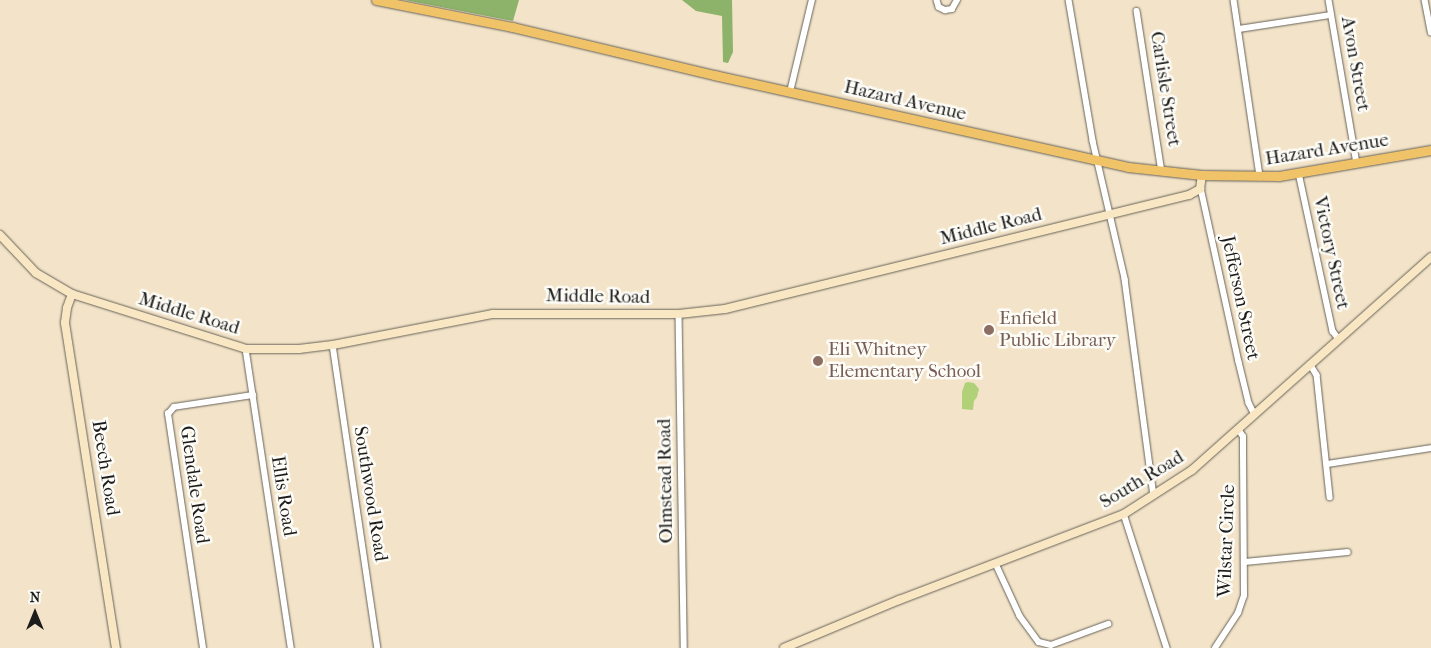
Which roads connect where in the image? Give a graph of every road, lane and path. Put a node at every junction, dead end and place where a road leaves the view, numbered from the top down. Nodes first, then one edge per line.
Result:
1 (376, 0) edge
2 (812, 0) edge
3 (937, 0) edge
4 (957, 0) edge
5 (1069, 0) edge
6 (1234, 0) edge
7 (1329, 0) edge
8 (1425, 0) edge
9 (1137, 11) dead end
10 (1331, 16) junction
11 (1239, 29) junction
12 (1431, 32) edge
13 (790, 92) junction
14 (1431, 150) edge
15 (1097, 161) junction
16 (1356, 163) junction
17 (1162, 172) junction
18 (1299, 173) junction
19 (1202, 175) junction
20 (1260, 177) junction
21 (1201, 188) junction
22 (1111, 214) junction
23 (0, 235) edge
24 (1431, 257) edge
25 (72, 294) junction
26 (679, 314) junction
27 (1338, 338) junction
28 (333, 345) junction
29 (246, 349) junction
30 (1310, 364) junction
31 (252, 395) junction
32 (1254, 413) junction
33 (1238, 428) junction
34 (1431, 448) edge
35 (1327, 464) junction
36 (1154, 495) junction
37 (1330, 497) dead end
38 (1124, 514) junction
39 (1348, 552) dead end
40 (1245, 562) junction
41 (996, 564) junction
42 (1108, 624) dead end
43 (116, 648) edge
44 (203, 648) edge
45 (291, 648) edge
46 (378, 648) edge
47 (684, 648) edge
48 (784, 648) edge
49 (1167, 648) edge
50 (1215, 648) edge

1 - 13 main road, Hazard Avenue
2 - 13 street
3 - 4 street
5 - 15 street
6 - 11 street
7 - 10 street, Avon Street
8 - 12 street
9 - 17 street, Carlisle Street
10 - 11 street
10 - 16 street, Avon Street
11 - 20 street
13 - 15 main road, Hazard Avenue
14 - 16 main road, Hazard Avenue
15 - 17 main road, Hazard Avenue
15 - 22 street
16 - 18 main road, Hazard Avenue
17 - 19 main road, Hazard Avenue
18 - 20 main road, Hazard Avenue
18 - 27 street, Victory Street
19 - 20 main road, Hazard Avenue
19 - 21 street
21 - 22 street, Middle Road
21 - 32 street, Jefferson Street
22 - 26 street, Middle Road
22 - 36 street
23 - 25 street, Middle Road
24 - 27 street, South Road
25 - 29 street, Middle Road
25 - 43 street, Beech Road
26 - 28 street, Middle Road
26 - 47 street, Olmstead Road
27 - 30 street, South Road
28 - 29 street, Middle Road
28 - 46 street, Southwood Road
29 - 31 street, Ellis Road
30 - 32 street, South Road
30 - 35 street
31 - 44 street, Glendale Road
31 - 45 street, Ellis Road
32 - 33 street, South Road
33 - 36 street, South Road
33 - 40 street, Wilstar Circle
34 - 35 street
35 - 37 street
36 - 38 street, South Road
38 - 41 street, South Road
38 - 49 street
39 - 40 street
40 - 50 street, Wilstar Circle
41 - 42 street
41 - 48 street, South Road

